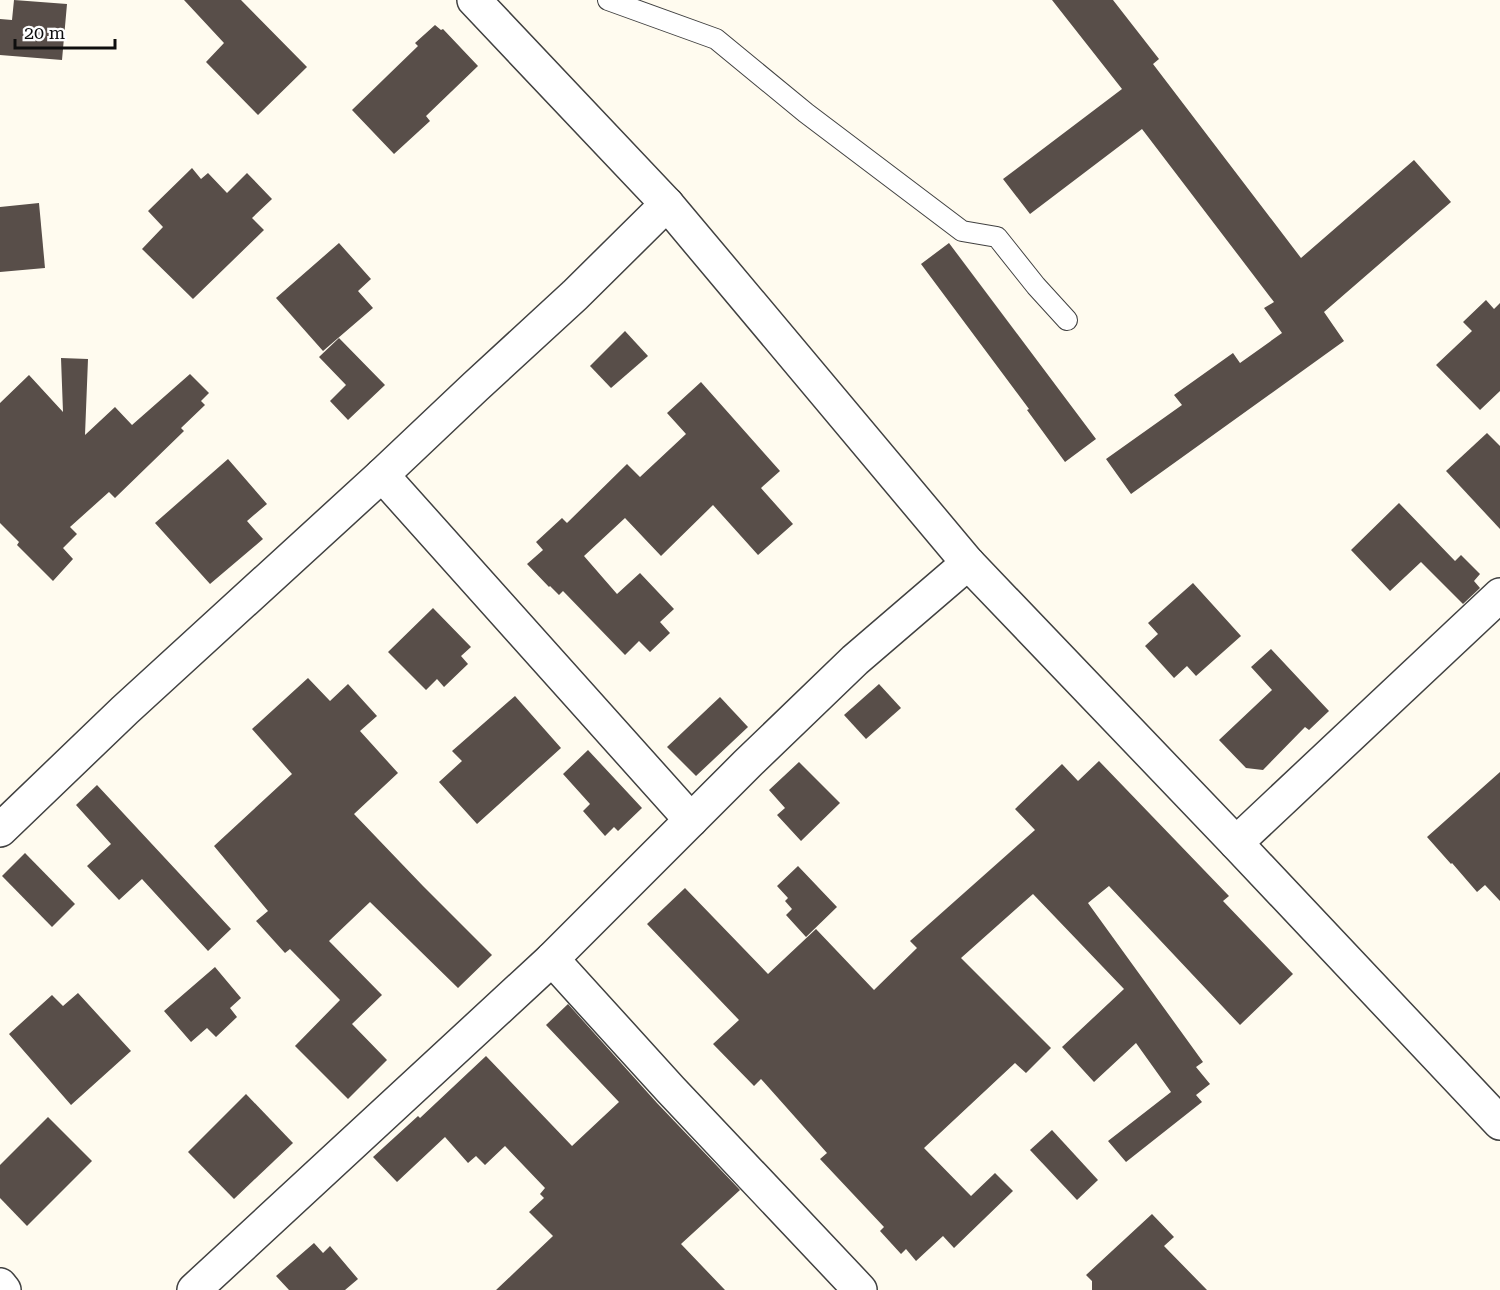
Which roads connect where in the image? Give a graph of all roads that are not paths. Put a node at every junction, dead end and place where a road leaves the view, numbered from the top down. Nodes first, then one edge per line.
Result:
1 (474, 0) edge
2 (608, 0) edge
3 (667, 204) junction
4 (1067, 320) dead end
5 (382, 475) junction
6 (968, 563) junction
7 (1500, 594) edge
8 (691, 820) junction
9 (0, 830) edge
10 (1236, 843) junction
11 (552, 959) junction
12 (1500, 1123) edge
13 (0, 1286) edge
14 (4, 1290) edge
15 (194, 1290) edge
16 (860, 1290) edge

1 - 3 street
2 - 4 lane
3 - 5 street
3 - 6 street
5 - 8 street
5 - 9 street
6 - 8 street
6 - 10 street
7 - 10 street
8 - 11 street
10 - 12 street
11 - 15 street
11 - 16 street
13 - 14 street

